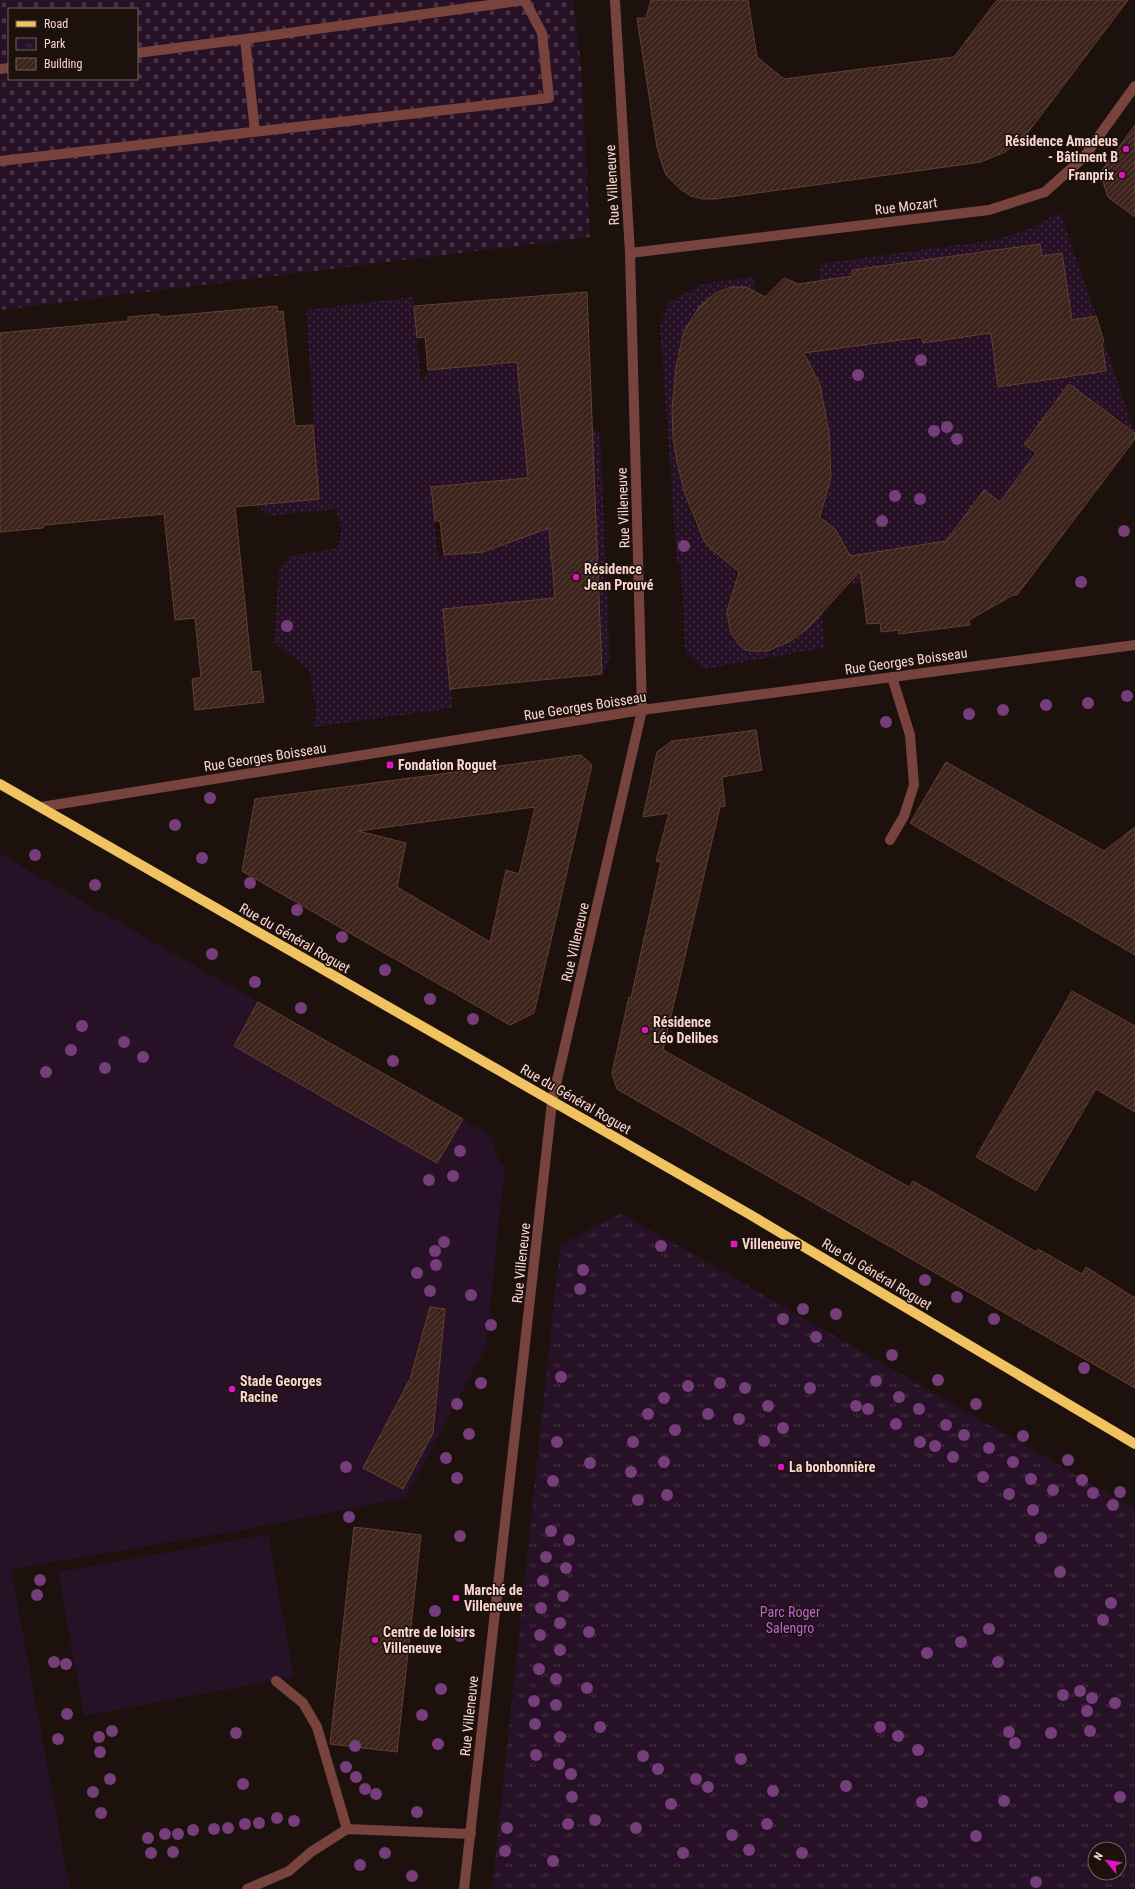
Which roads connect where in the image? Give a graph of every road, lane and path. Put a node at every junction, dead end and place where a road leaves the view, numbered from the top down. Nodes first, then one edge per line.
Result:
1 (525, 0) edge
2 (615, 0) edge
3 (245, 39) junction
4 (138, 53) edge
5 (1135, 86) edge
6 (255, 132) junction
7 (0, 161) edge
8 (630, 252) junction
9 (1135, 645) edge
10 (892, 677) junction
11 (642, 710) junction
12 (0, 784) edge
13 (41, 807) junction
14 (890, 840) dead end
15 (552, 1102) junction
16 (1135, 1444) edge
17 (276, 1681) dead end
18 (347, 1829) junction
19 (471, 1834) junction
20 (247, 1889) edge
21 (464, 1889) edge

1 - 3 street
1 - 6 street
2 - 8 street, Rue Villeneuve
3 - 4 street
3 - 6 street
5 - 8 street, Rue Mozart
6 - 7 street
8 - 11 street, Rue Villeneuve
9 - 10 street, Rue Georges Boisseau
10 - 11 street, Rue Georges Boisseau
10 - 14 street
11 - 13 street, Rue Georges Boisseau
11 - 15 street, Rue Villeneuve
12 - 13 main road, Rue du Général Roguet
13 - 15 main road, Rue du Général Roguet
15 - 16 main road, Rue du Général Roguet
15 - 19 street, Rue Villeneuve
17 - 18 street
18 - 19 street
18 - 20 street
19 - 21 street, Rue Villeneuve

